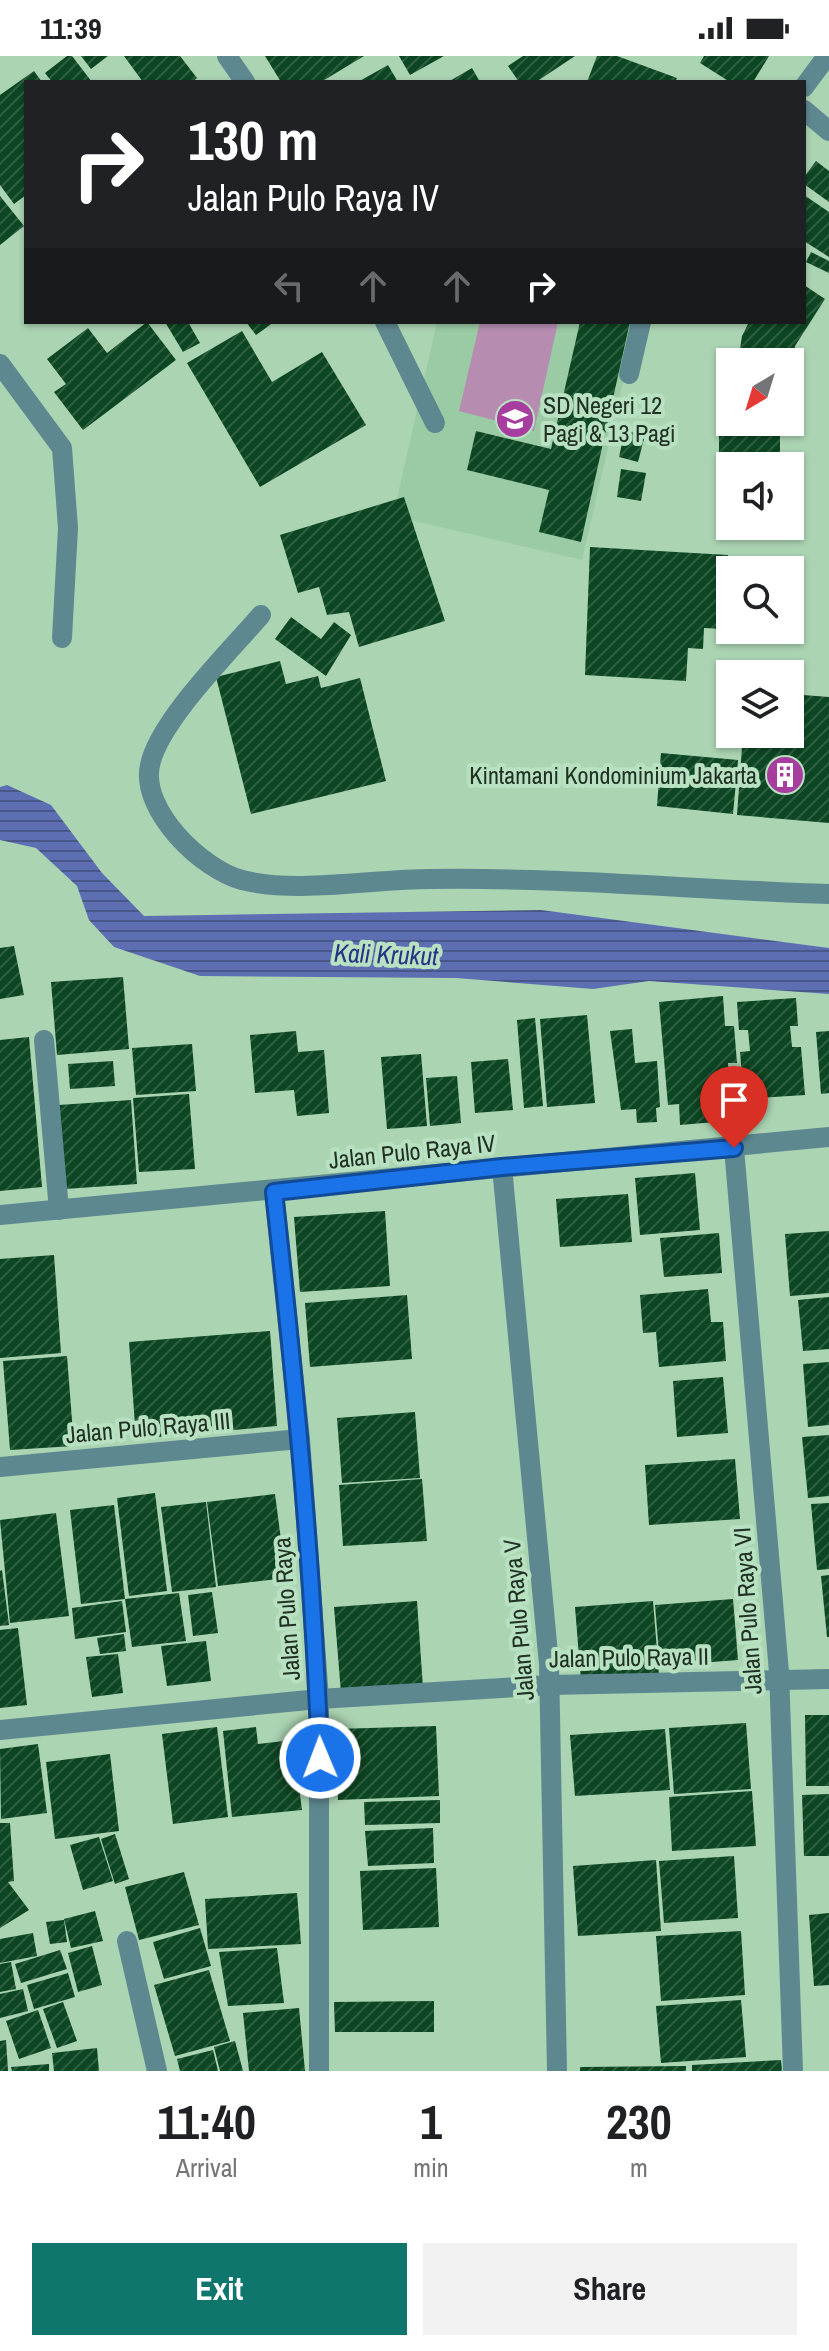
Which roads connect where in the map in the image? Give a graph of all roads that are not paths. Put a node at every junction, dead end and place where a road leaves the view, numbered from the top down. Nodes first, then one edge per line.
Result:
1 (227, 56) edge
2 (827, 56) edge
3 (244, 80) edge
4 (806, 84) edge
5 (806, 112) edge
6 (829, 131) edge
7 (386, 324) edge
8 (641, 324) edge
9 (0, 364) edge
10 (629, 374) dead end
11 (435, 423) dead end
12 (261, 615) dead end
13 (62, 638) dead end
14 (829, 894) edge
15 (44, 1040) dead end
16 (829, 1137) edge
17 (734, 1148) junction
18 (502, 1167) junction
19 (274, 1192) junction
20 (59, 1210) junction
21 (0, 1215) edge
22 (300, 1439) junction
23 (0, 1467) edge
24 (829, 1679) edge
25 (779, 1680) junction
26 (550, 1685) junction
27 (319, 1699) junction
28 (0, 1730) edge
29 (127, 1941) dead end
30 (157, 2071) edge
31 (319, 2071) edge
32 (557, 2071) edge
33 (793, 2071) edge

1 - 3 street
2 - 4 street
5 - 6 street
7 - 11 street
8 - 10 street
9 - 13 street
12 - 14 street
15 - 20 street
16 - 17 street, Jalan Pulo Raya IV
17 - 18 street, Jalan Pulo Raya IV
17 - 25 street, Jalan Pulo Raya VI
18 - 19 street, Jalan Pulo Raya IV
18 - 26 street, Jalan Pulo Raya V
19 - 20 street, Jalan Pulo Raya IV
19 - 22 street, Jalan Pulo Raya
20 - 21 street, Jalan Pulo Raya IV
22 - 23 street, Jalan Pulo Raya III
22 - 27 street, Jalan Pulo Raya
24 - 25 street, Jalan Pulo Raya II
25 - 26 street, Jalan Pulo Raya II
25 - 33 street, Jalan Pulo Raya VI
26 - 27 street, Jalan Pulo Raya II
26 - 32 street, Jalan Pulo Raya V
27 - 28 street, Jalan Pulo Raya II
27 - 31 street, Jalan Pulo Raya
29 - 30 street

